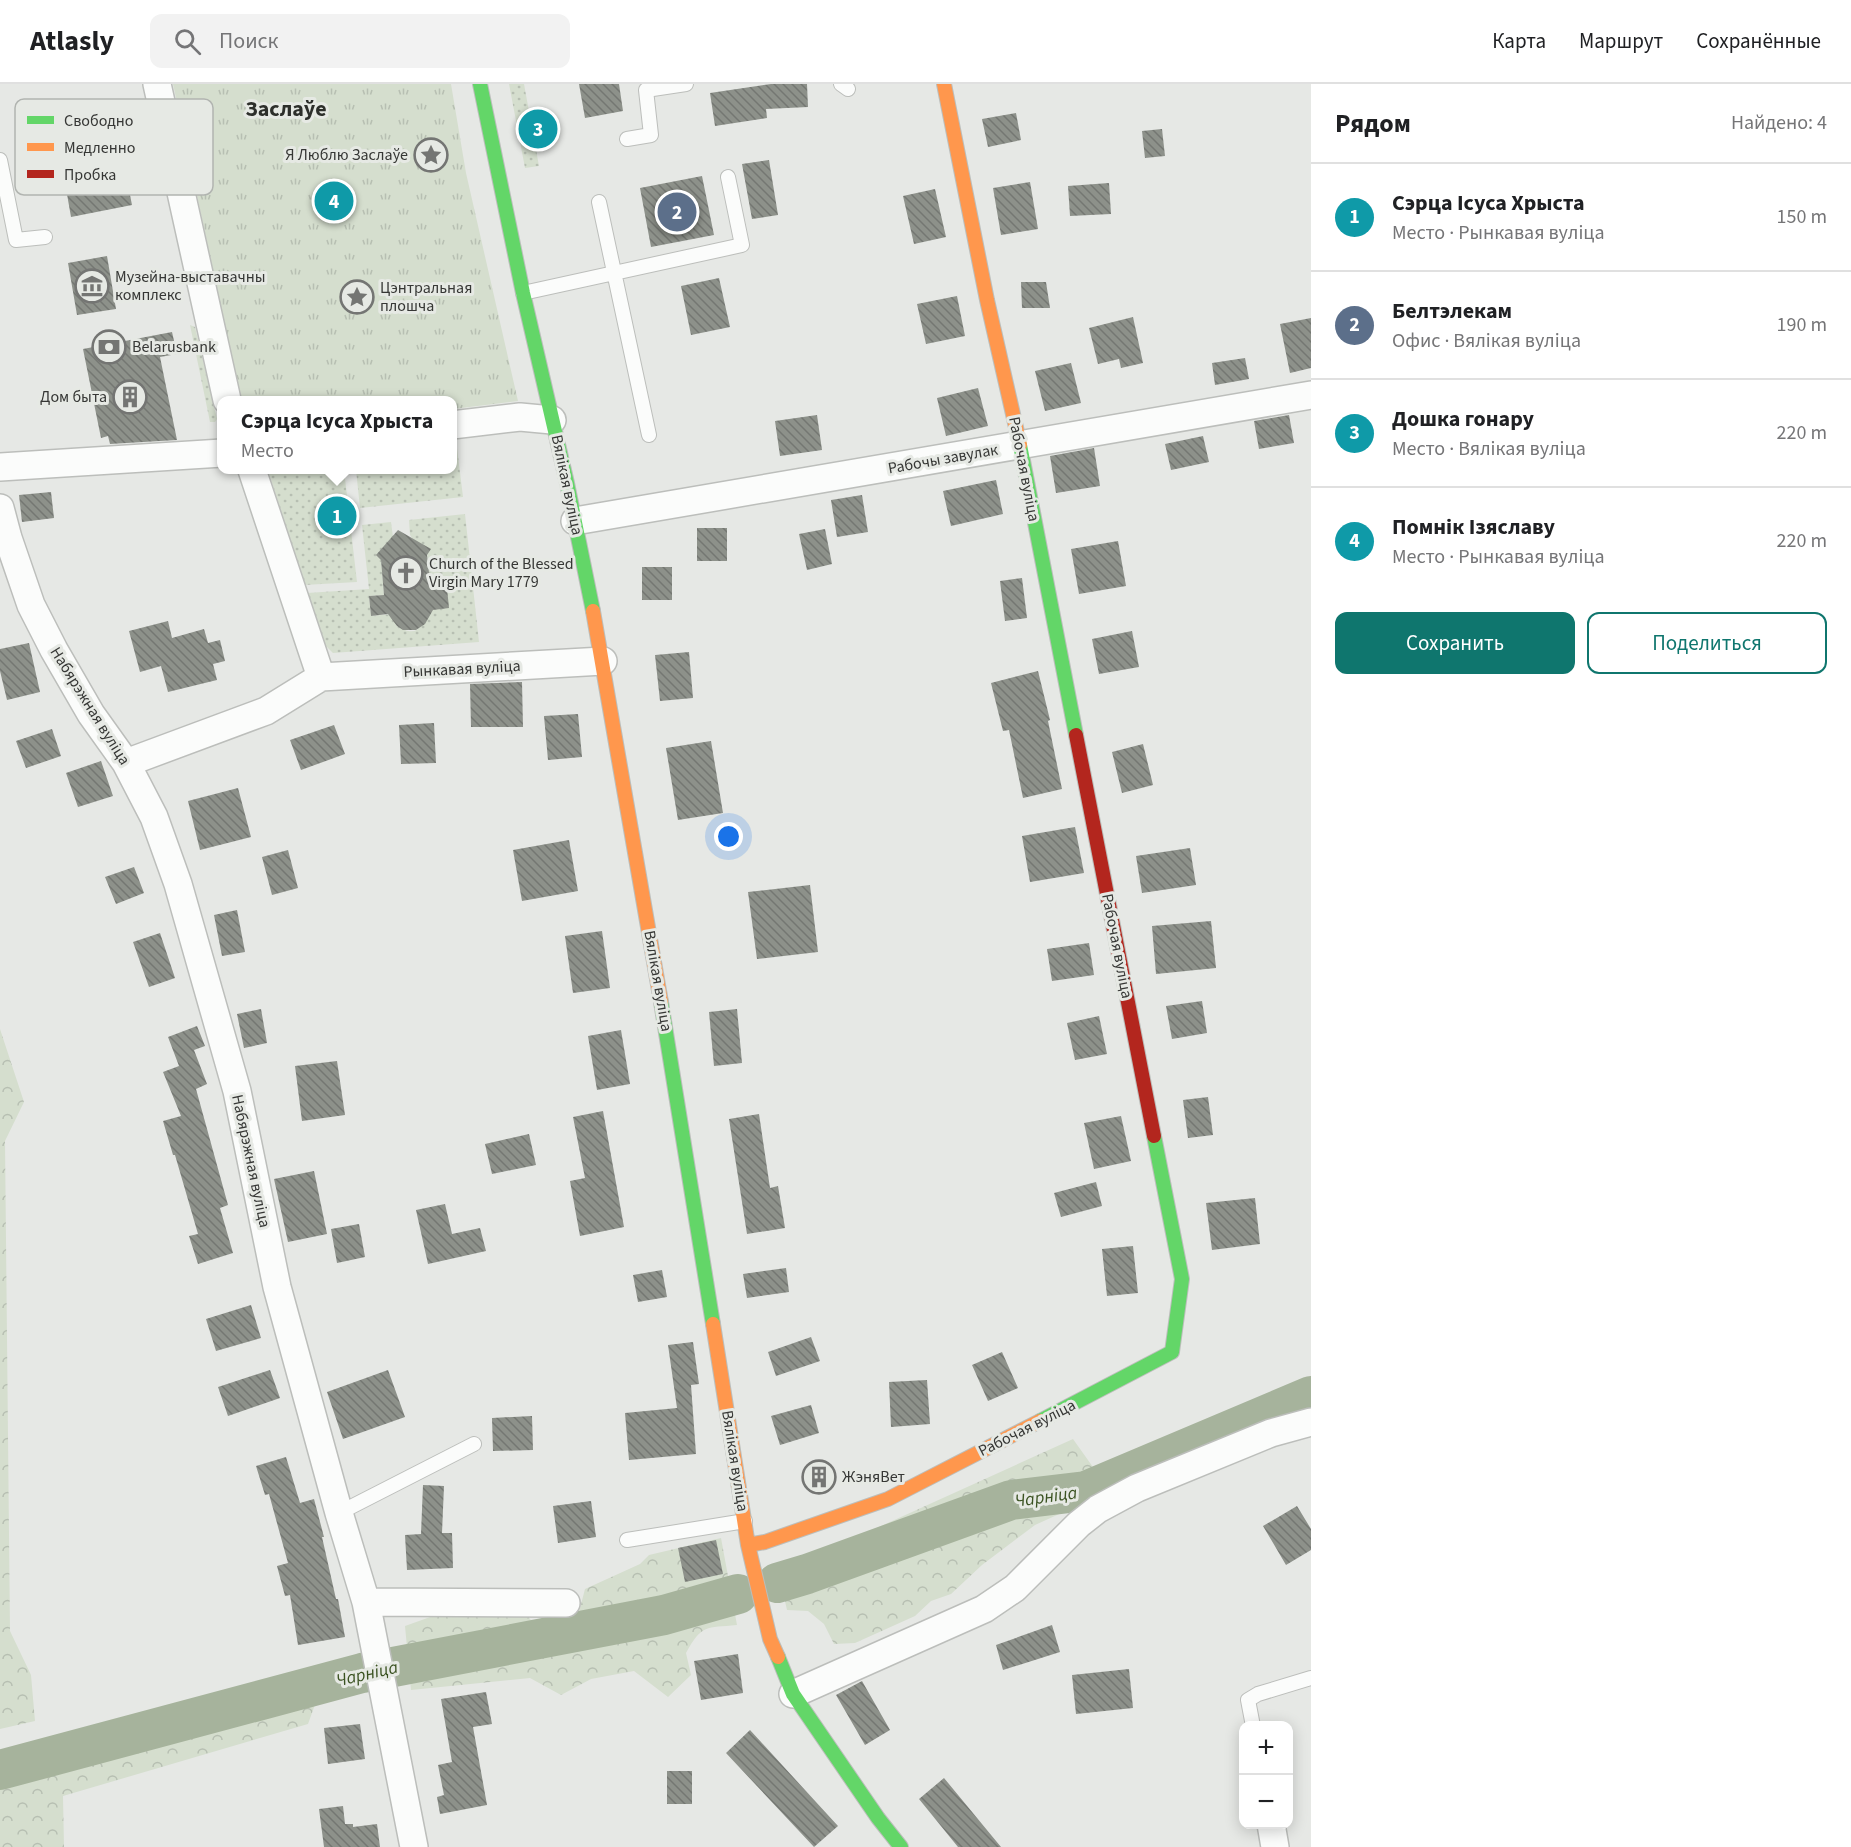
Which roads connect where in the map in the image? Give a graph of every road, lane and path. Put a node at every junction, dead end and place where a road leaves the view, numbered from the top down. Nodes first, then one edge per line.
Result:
1 (157, 84) edge
2 (480, 84) edge
3 (687, 84) edge
4 (944, 84) edge
5 (160, 99) edge
6 (627, 139) dead end
7 (0, 160) edge
8 (728, 177) dead end
9 (182, 195) edge
10 (599, 202) dead end
11 (45, 237) dead end
12 (615, 273) junction
13 (523, 293) junction
14 (1311, 395) edge
15 (226, 396) edge
16 (552, 420) junction
17 (457, 425) edge
18 (649, 435) dead end
19 (1020, 446) junction
20 (217, 453) edge
21 (0, 467) edge
22 (253, 474) edge
23 (0, 508) edge
24 (575, 521) junction
25 (603, 661) junction
26 (321, 677) junction
27 (126, 763) junction
28 (1311, 1422) edge
29 (474, 1444) dead end
30 (339, 1513) junction
31 (745, 1521) junction
32 (627, 1540) dead end
33 (748, 1545) junction
34 (366, 1602) junction
35 (566, 1603) dead end
36 (1311, 1678) edge
37 (793, 1694) junction
38 (1252, 1721) edge
39 (1272, 1829) edge
40 (414, 1847) edge
41 (901, 1847) edge
42 (1275, 1847) edge

1 - 5 street
2 - 13 main road, Вялікая вуліца
3 - 6 lane
4 - 19 main road, Рабочая вуліца
7 - 11 lane
8 - 12 lane
9 - 15 street
10 - 12 lane
12 - 13 lane
12 - 18 lane
13 - 16 main road, Вялікая вуліца
14 - 19 street, Рабочы завулак
16 - 17 street
16 - 24 main road, Вялікая вуліца
19 - 24 street, Рабочы завулак
19 - 33 main road, Рабочая вуліца
20 - 21 street
22 - 26 street
23 - 27 street, Набярэжная вуліца
24 - 25 main road, Вялікая вуліца
25 - 26 street, Рынкавая вуліца
25 - 31 main road, Вялікая вуліца
26 - 27 street, Рынкавая вуліца
27 - 30 street, Набярэжная вуліца
28 - 37 street
29 - 30 lane
30 - 34 street, Набярэжная вуліца
31 - 32 lane
31 - 33 main road, Вялікая вуліца
33 - 37 main road, Вялікая вуліца
34 - 35 street
34 - 40 street, Набярэжная вуліца
36 - 38 lane
37 - 41 main road, Вялікая вуліца
39 - 42 street

